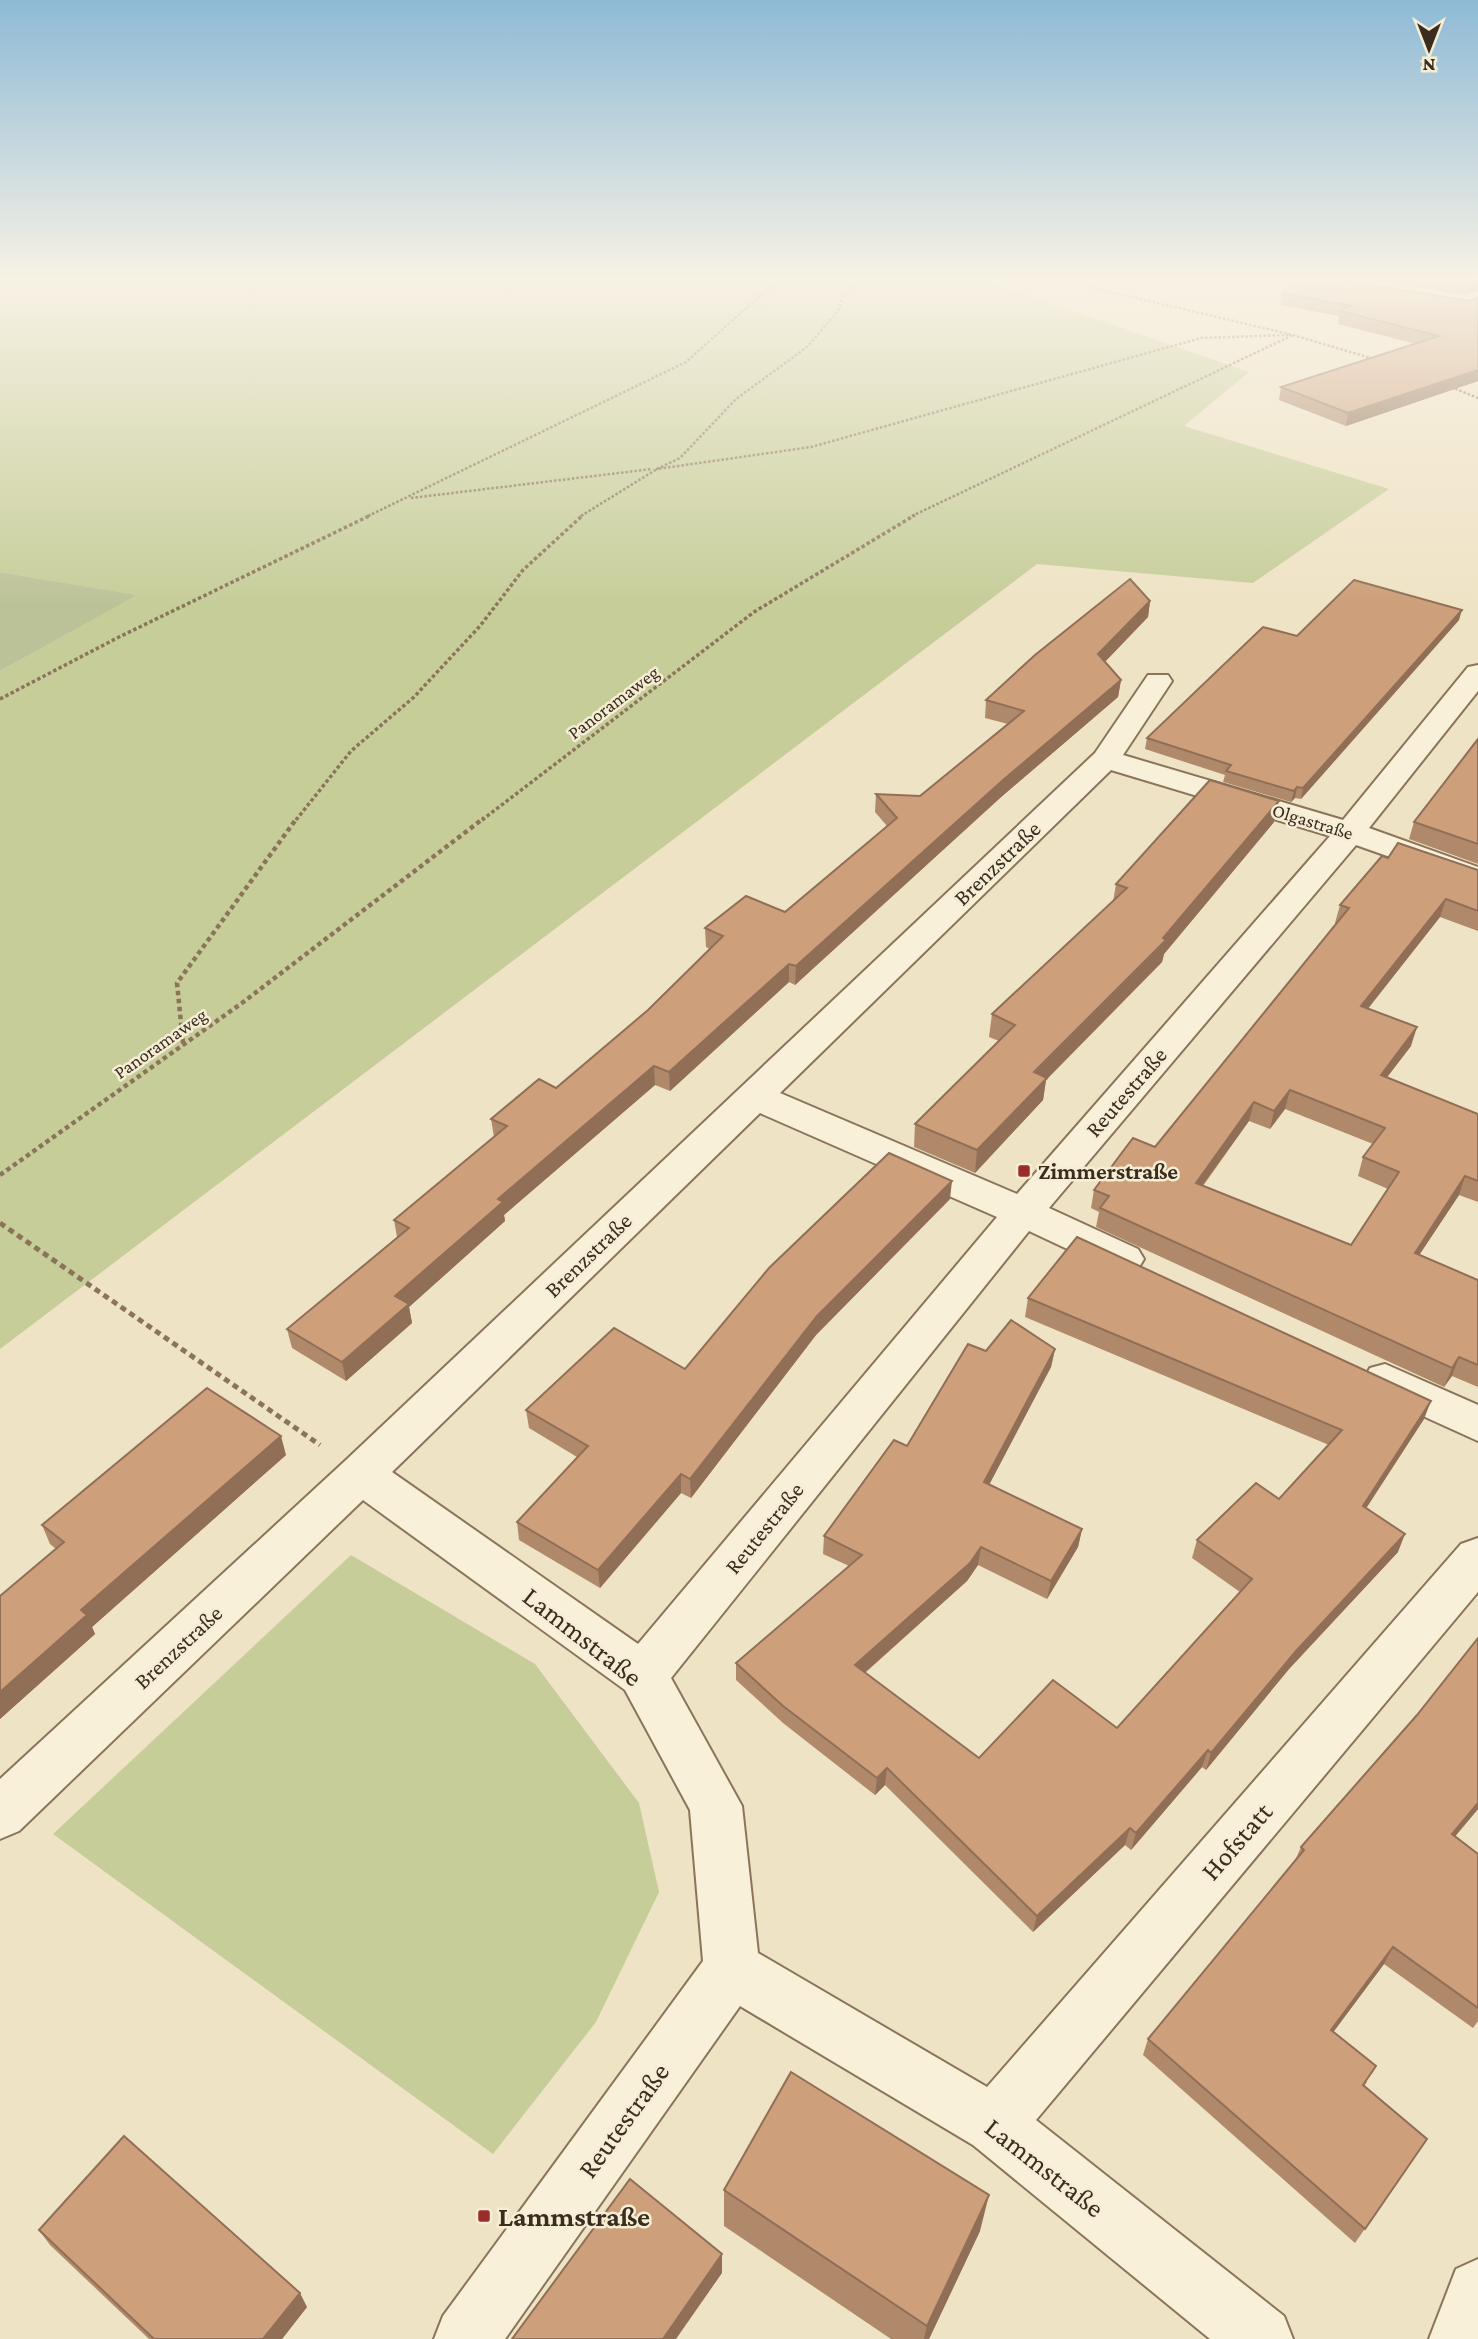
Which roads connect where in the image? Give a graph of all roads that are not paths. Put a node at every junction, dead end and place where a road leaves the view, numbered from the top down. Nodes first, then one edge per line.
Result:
1 (1478, 673) edge
2 (1158, 681) dead end
3 (1106, 759) junction
4 (1350, 832) junction
5 (1478, 878) edge
6 (753, 1096) junction
7 (1023, 1212) junction
8 (1162, 1276) edge
9 (1352, 1365) edge
10 (1478, 1424) edge
11 (361, 1474) junction
12 (1478, 1558) edge
13 (643, 1675) junction
14 (0, 1814) edge
15 (732, 1969) junction
16 (994, 2124) junction
17 (1478, 2291) edge
18 (466, 2339) edge
19 (1261, 2339) edge
20 (1461, 2339) edge

1 - 4 street, Reutestraße
2 - 3 street, Brenzstraße
3 - 4 street, Olgastraße
3 - 6 street, Brenzstraße
4 - 5 street, Olgastraße
4 - 7 street, Reutestraße
6 - 7 street
6 - 11 street, Brenzstraße
7 - 8 street
7 - 13 street, Reutestraße
9 - 10 street
11 - 13 street, Lammstraße
11 - 14 street, Brenzstraße
12 - 16 street, Hofstatt
13 - 15 street, Lammstraße
15 - 16 street, Lammstraße
15 - 18 street, Reutestraße
16 - 19 street, Lammstraße
17 - 20 street

